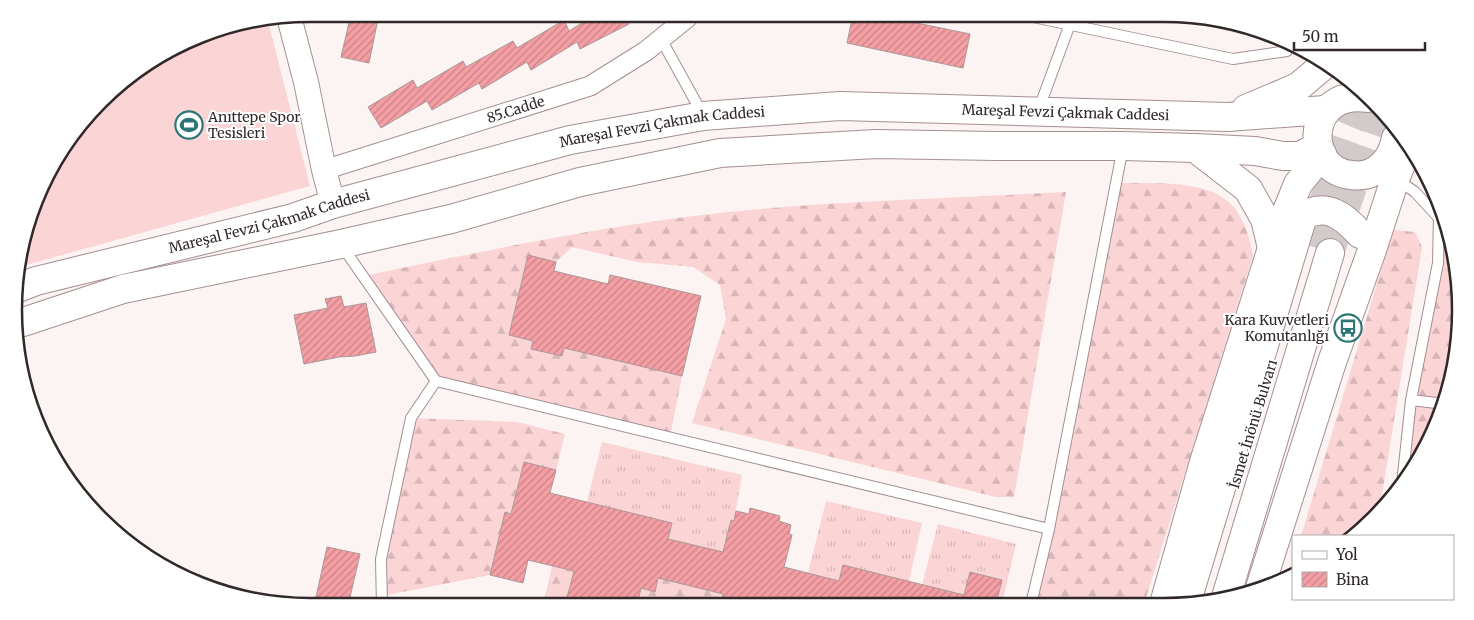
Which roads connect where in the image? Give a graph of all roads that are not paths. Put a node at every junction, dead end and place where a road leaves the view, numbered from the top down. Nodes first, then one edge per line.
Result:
1 (291, 23) edge
2 (681, 23) edge
3 (1065, 23) edge
4 (1070, 24) junction
5 (661, 39) junction
6 (1287, 50) edge
7 (1320, 69) edge
8 (1347, 97) edge
9 (1037, 112) junction
10 (703, 116) junction
11 (1228, 117) junction
12 (1395, 140) edge
13 (1123, 146) junction
14 (1195, 148) junction
15 (1404, 152) edge
16 (1323, 155) junction
17 (324, 170) junction
18 (1386, 170) junction
19 (333, 204) junction
20 (1434, 210) edge
21 (1303, 216) junction
22 (1439, 226) edge
23 (1360, 234) junction
24 (341, 244) junction
25 (1272, 248) junction
26 (24, 286) edge
27 (23, 322) edge
28 (436, 381) junction
29 (1411, 400) junction
30 (1436, 403) edge
31 (1404, 469) edge
32 (1049, 529) junction
33 (1263, 580) edge
34 (1251, 584) edge
35 (1228, 590) edge
36 (1202, 595) edge
37 (1188, 596) edge
38 (382, 598) edge
39 (1033, 598) edge
40 (1166, 598) edge

1 - 17 street
2 - 5 street, 85.Cadde
3 - 4 lane
4 - 6 lane
4 - 9 lane
5 - 10 lane
5 - 17 street, 85.Cadde
7 - 11 main road
8 - 11 main road, Mareşal Fevzi Çakmak Caddesi
8 - 16 main road
9 - 10 main road, Mareşal Fevzi Çakmak Caddesi
9 - 11 main road, Mareşal Fevzi Çakmak Caddesi
10 - 19 main road, Mareşal Fevzi Çakmak Caddesi
12 - 18 main road
13 - 14 main road
13 - 24 main road
13 - 32 lane
14 - 16 main road
14 - 25 main road
15 - 18 main road
16 - 18 main road
16 - 21 main road
16 - 25 main road
17 - 19 street
18 - 20 lane
18 - 23 main road
18 - 33 main road
19 - 24 main road
19 - 26 main road, Mareşal Fevzi Çakmak Caddesi
21 - 23 main road
21 - 37 main road
22 - 29 lane
23 - 34 main road
24 - 27 main road
24 - 28 lane
25 - 40 main road
28 - 32 lane
28 - 38 lane
29 - 30 lane
29 - 31 lane
32 - 39 lane
35 - 36 main road, İsmet İnönü Bulvarı

